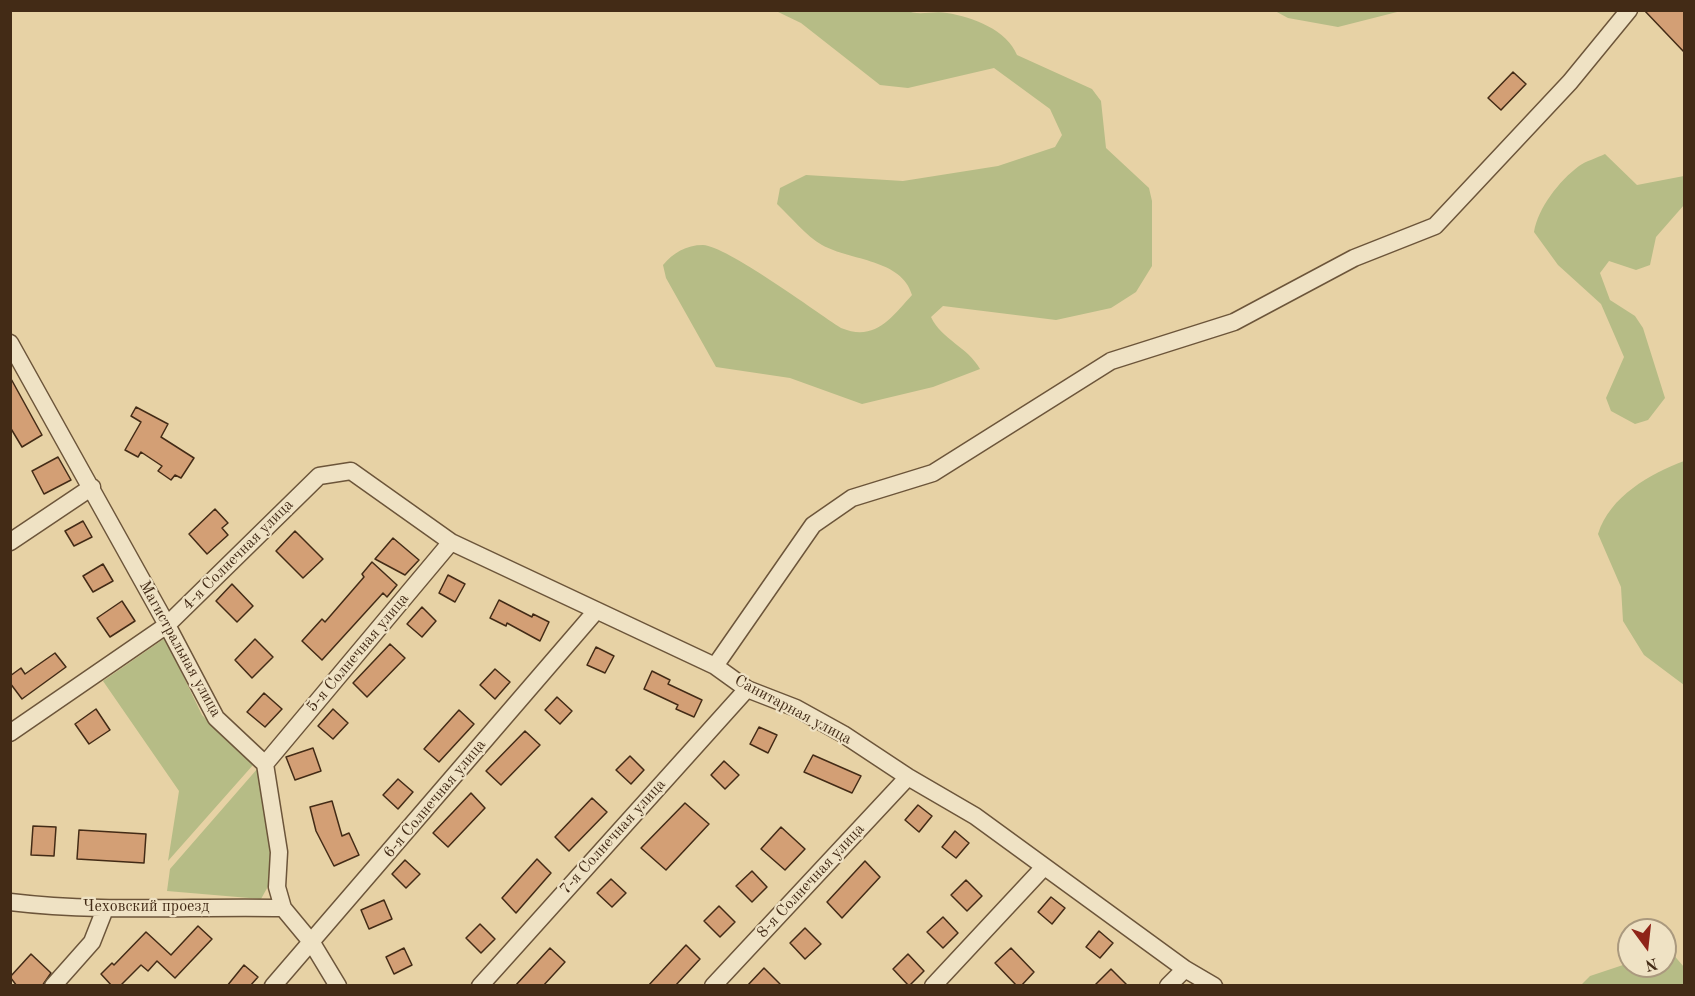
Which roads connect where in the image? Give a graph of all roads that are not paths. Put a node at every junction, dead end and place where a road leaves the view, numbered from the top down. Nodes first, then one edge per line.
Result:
1 (1629, 10) edge
2 (11, 343) edge
3 (351, 471) joint
4 (92, 487) junction
5 (10, 542) edge
6 (451, 542) junction
7 (596, 611) junction
8 (168, 625) junction
9 (715, 666) junction
10 (747, 689) junction
11 (10, 733) edge
12 (265, 764) junction
13 (908, 777) junction
14 (1044, 867) junction
15 (10, 902) edge
16 (283, 908) junction
17 (105, 909) junction
18 (312, 943) junction
19 (1185, 969) junction
20 (53, 986) edge
21 (273, 986) edge
22 (338, 986) edge
23 (480, 986) edge
24 (714, 986) edge
25 (933, 986) edge
26 (1168, 986) edge
27 (1214, 986) edge

1 - 9 street
2 - 4 street, Магистральная улица
3 - 6 street, Санитарная улица
3 - 8 street, 4-я Солнечная улица
4 - 5 street
4 - 8 street, Магистральная улица
6 - 7 street, Санитарная улица
6 - 12 street, 5-я Солнечная улица
7 - 9 street, Санитарная улица
7 - 18 street, 6-я Солнечная улица
8 - 11 street, 4-я Солнечная улица
8 - 12 street, Магистральная улица
9 - 10 street, Санитарная улица
10 - 13 street, Санитарная улица
10 - 23 street, 7-я Солнечная улица
12 - 16 street
13 - 14 street, Санитарная улица
13 - 24 street, 8-я Солнечная улица
14 - 19 street, Санитарная улица
14 - 25 street
15 - 17 street, Чеховский проезд
16 - 17 street, Чеховский проезд
16 - 18 street
17 - 20 street
18 - 21 street, 6-я Солнечная улица
18 - 22 street
19 - 26 street
19 - 27 street, Санитарная улица

